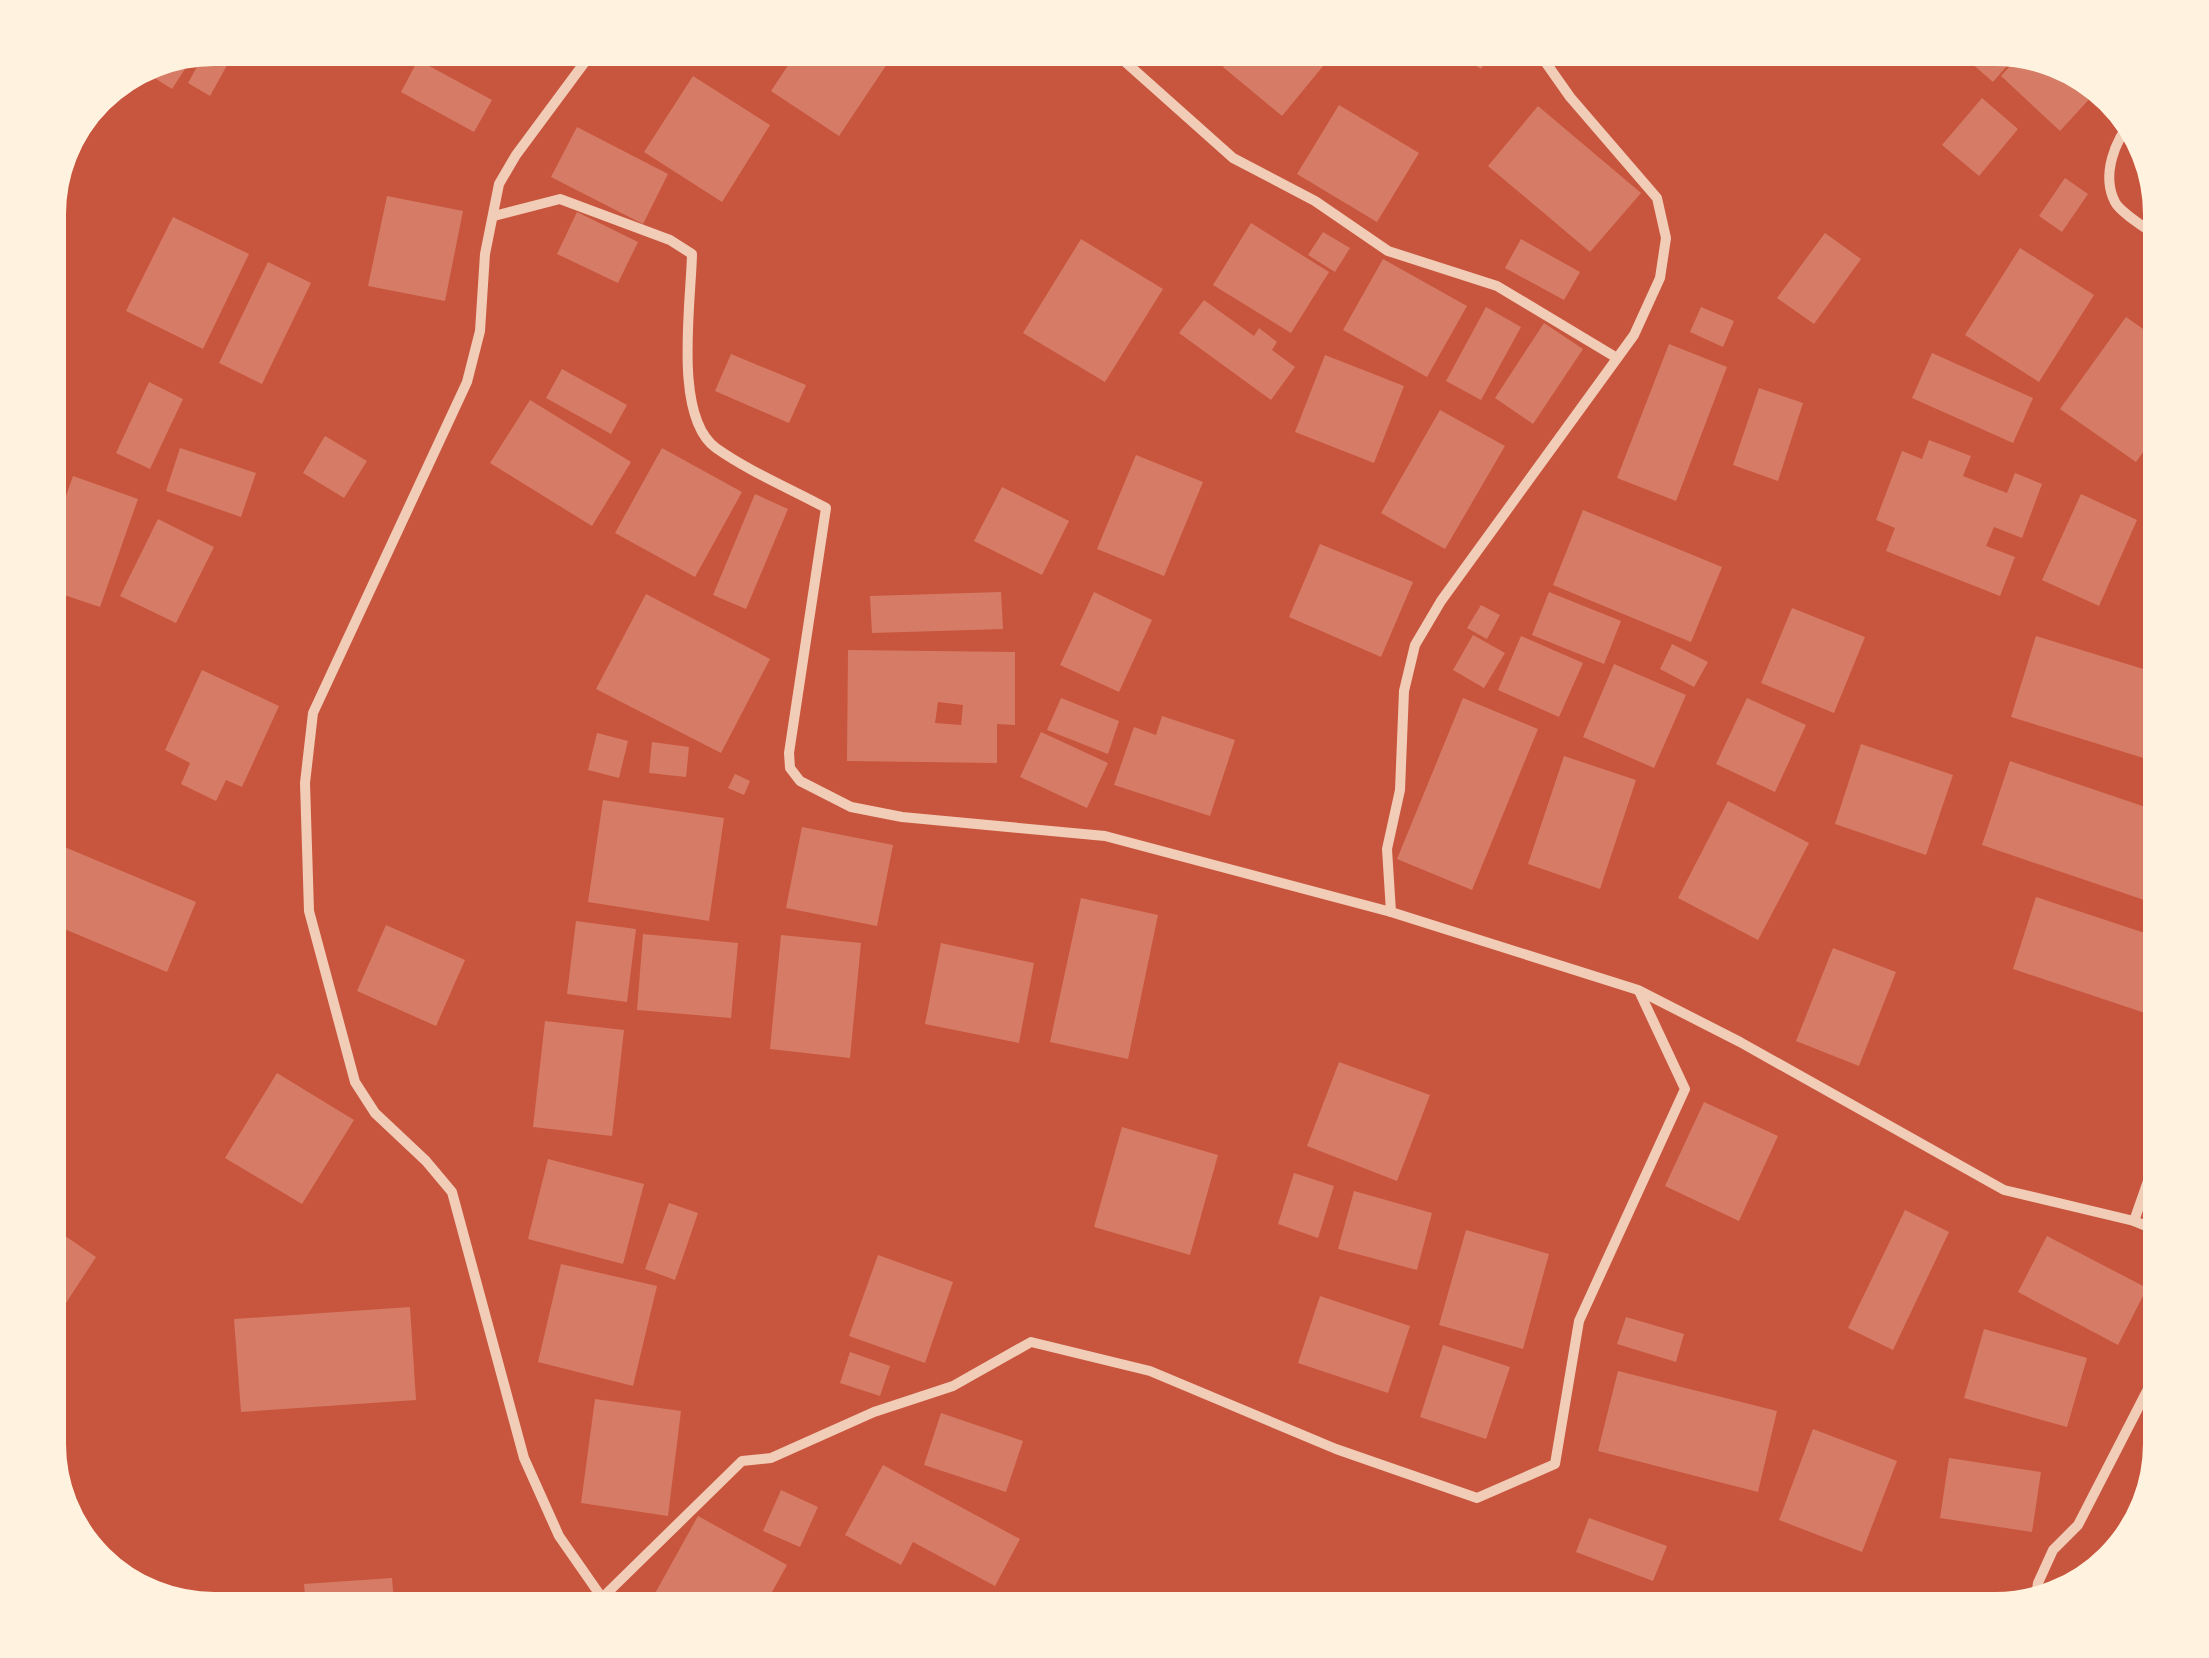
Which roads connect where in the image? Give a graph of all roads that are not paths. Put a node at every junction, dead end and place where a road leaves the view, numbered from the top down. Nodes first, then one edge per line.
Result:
1 (586, 60) edge
2 (1124, 60) edge
3 (1544, 60) edge
4 (2123, 130) edge
5 (494, 216) junction
6 (2149, 229) edge
7 (1618, 358) junction
8 (1391, 912) junction
9 (1638, 990) junction
10 (2149, 1178) edge
11 (2134, 1221) junction
12 (2149, 1227) edge
13 (2149, 1388) edge
14 (2036, 1592) edge
15 (602, 1598) joint

1 - 5 street
2 - 7 street
3 - 7 street
4 - 6 street
5 - 8 street
5 - 15 street
7 - 8 street
8 - 9 street
9 - 11 street
9 - 15 street
10 - 11 street
11 - 12 street
13 - 14 street

